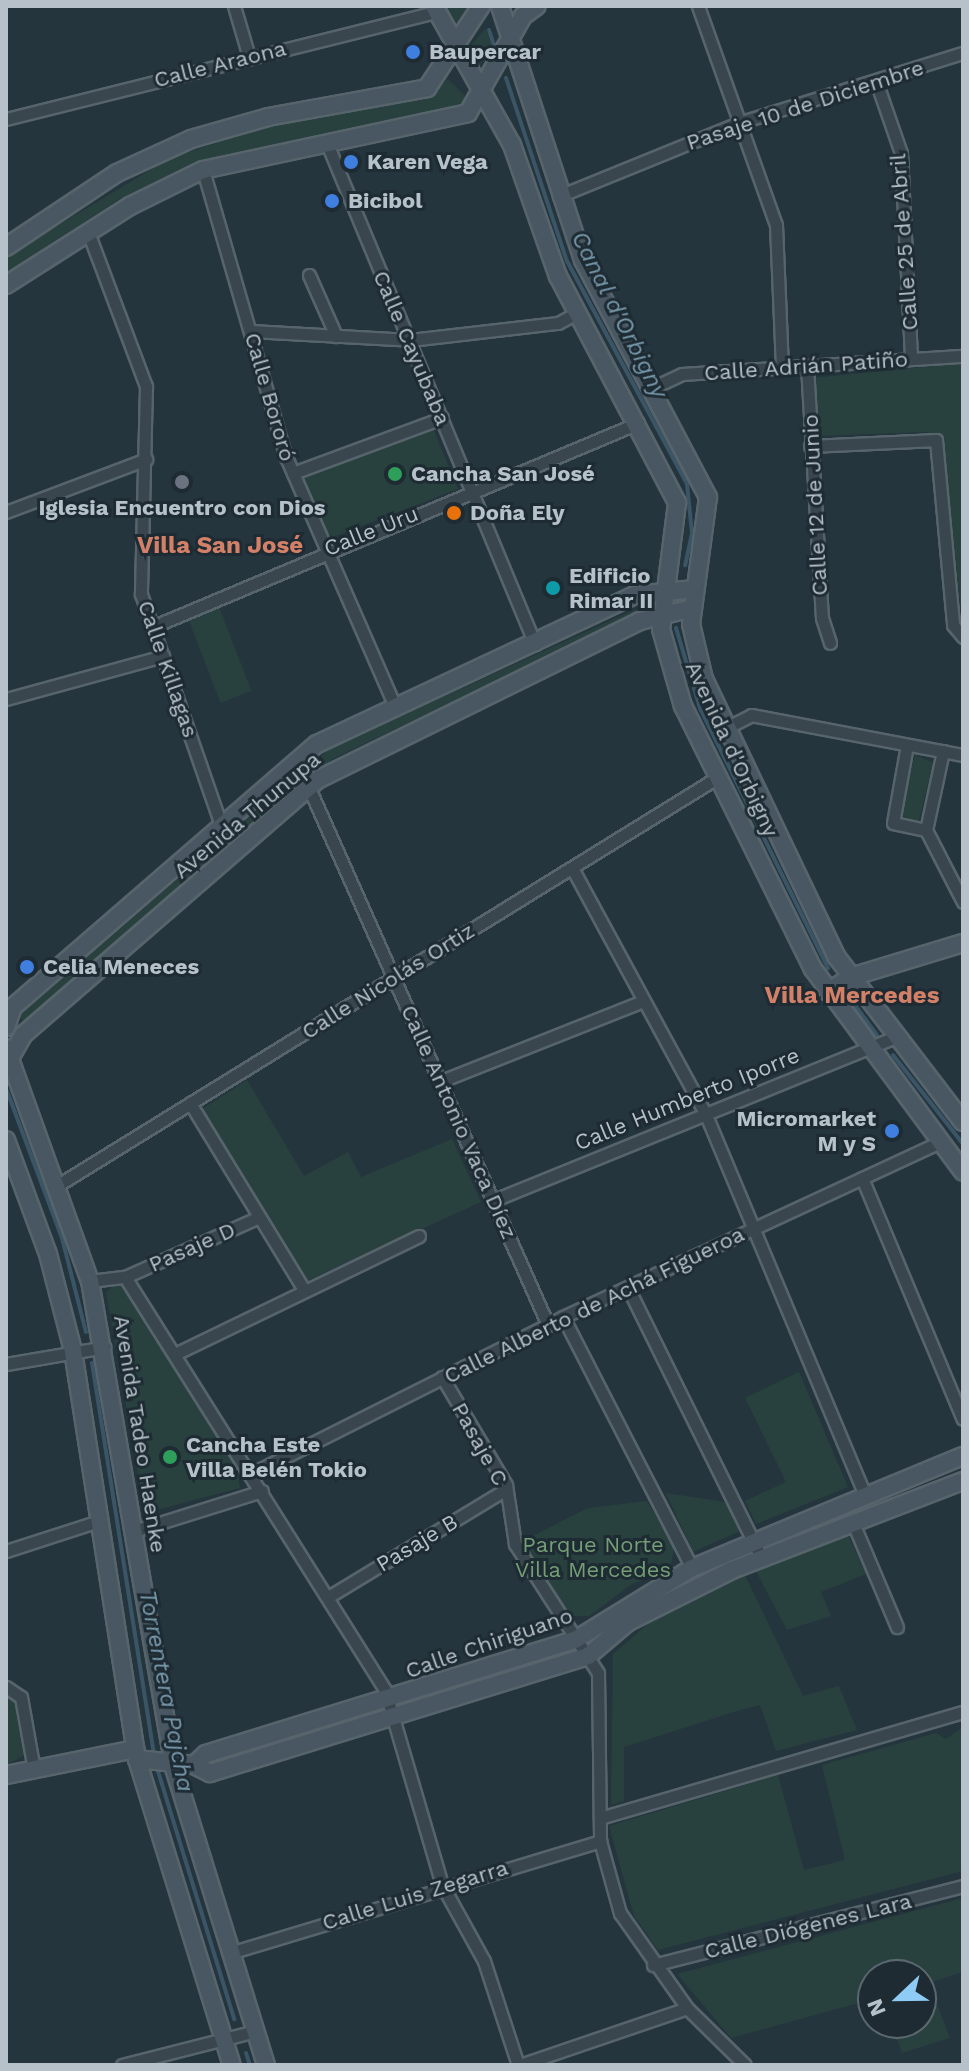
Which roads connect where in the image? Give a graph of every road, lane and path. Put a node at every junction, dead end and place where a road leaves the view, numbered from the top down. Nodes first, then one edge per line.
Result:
1 (234, 6) edge
2 (481, 6) edge
3 (500, 6) edge
4 (537, 6) edge
5 (698, 6) edge
6 (435, 9) edge
7 (510, 41) junction
8 (454, 53) junction
9 (963, 53) edge
10 (249, 57) junction
11 (876, 81) junction
12 (483, 95) junction
13 (6, 119) edge
14 (741, 122) junction
15 (326, 141) junction
16 (203, 170) junction
17 (559, 196) junction
18 (88, 232) junction
19 (6, 247) edge
20 (309, 275) dead end
21 (6, 285) edge
22 (577, 313) junction
23 (251, 331) junction
24 (336, 336) junction
25 (410, 340) junction
26 (963, 356) edge
27 (911, 359) junction
28 (807, 366) junction
29 (782, 368) junction
30 (652, 388) junction
31 (442, 418) junction
32 (638, 423) junction
33 (810, 446) junction
34 (146, 459) junction
35 (293, 473) junction
36 (472, 491) junction
37 (6, 512) edge
38 (326, 549) junction
39 (666, 586) junction
40 (695, 589) junction
41 (692, 608) junction
42 (661, 612) junction
43 (152, 627) junction
44 (963, 637) edge
45 (830, 643) dead end
46 (535, 644) junction
47 (163, 656) junction
48 (6, 699) edge
49 (395, 706) junction
50 (726, 728) junction
51 (907, 745) junction
52 (943, 751) junction
53 (963, 755) edge
54 (718, 777) junction
55 (309, 788) junction
56 (221, 825) junction
57 (926, 830) junction
58 (572, 868) junction
59 (963, 902) edge
60 (963, 943) edge
61 (395, 977) junction
62 (851, 977) junction
63 (828, 992) junction
64 (643, 1001) junction
65 (6, 1027) edge
66 (896, 1037) junction
67 (870, 1049) junction
68 (7, 1057) edge
69 (441, 1081) junction
70 (190, 1103) junction
71 (706, 1115) junction
72 (963, 1122) edge
73 (6, 1140) edge
74 (940, 1142) junction
75 (963, 1172) edge
76 (862, 1178) junction
77 (58, 1185) junction
78 (494, 1200) junction
79 (259, 1217) junction
80 (751, 1229) junction
81 (419, 1236) dead end
82 (125, 1277) junction
83 (90, 1281) junction
84 (628, 1288) junction
85 (304, 1290) junction
86 (563, 1317) junction
87 (548, 1325) junction
88 (101, 1347) junction
89 (76, 1350) junction
90 (175, 1354) junction
91 (6, 1364) edge
92 (442, 1377) junction
93 (963, 1419) edge
94 (963, 1456) edge
95 (251, 1474) junction
96 (963, 1481) edge
97 (506, 1489) junction
98 (262, 1491) junction
99 (865, 1496) junction
100 (99, 1521) junction
101 (853, 1523) junction
102 (134, 1531) junction
103 (753, 1541) junction
104 (6, 1551) edge
105 (762, 1559) junction
106 (692, 1568) junction
107 (328, 1597) junction
108 (897, 1627) dead end
109 (575, 1640) junction
110 (588, 1656) junction
111 (6, 1687) edge
112 (389, 1710) junction
113 (963, 1712) edge
114 (152, 1761) junction
115 (34, 1770) junction
116 (6, 1775) edge
117 (600, 1818) junction
118 (600, 1841) junction
119 (442, 1885) junction
120 (963, 1886) edge
121 (230, 1953) junction
122 (653, 1965) junction
123 (687, 2008) junction
124 (255, 2031) junction
125 (224, 2040) junction
126 (122, 2065) edge
127 (232, 2065) edge
128 (266, 2065) edge
129 (519, 2065) edge
130 (745, 2065) edge

1 - 10 street
2 - 8 main road
3 - 7 main road, Avenida d'Orbigny
4 - 7 main road
5 - 14 street
6 - 8 main road, Avenida d'Orbigny
6 - 10 street, Calle Araona
7 - 12 main road
7 - 17 main road, Avenida d'Orbigny
8 - 12 main road, Avenida d'Orbigny
8 - 19 main road
9 - 11 street, Pasaje 10 de Diciembre
10 - 13 street, Calle Araona
11 - 14 street, Pasaje 10 de Diciembre
11 - 27 street, Calle 25 de Abril
12 - 15 main road
12 - 22 main road, Avenida d'Orbigny
14 - 17 street, Pasaje 10 de Diciembre
14 - 29 street
15 - 16 main road
15 - 25 street, Calle Cayubaba
16 - 18 main road
16 - 23 street, Calle Bororó
17 - 30 main road, Avenida d'Orbigny
18 - 21 main road
18 - 34 street, Calle Killagas
20 - 24 street
22 - 25 street
22 - 32 main road, Avenida d'Orbigny
23 - 24 street
23 - 35 street, Calle Bororó
24 - 25 street
25 - 31 street, Calle Cayubaba
26 - 27 street, Calle Adrián Patiño
27 - 28 street, Calle Adrián Patiño
28 - 29 street, Calle Adrián Patiño
28 - 33 street, Calle 12 de Junio
29 - 30 street, Calle Adrián Patiño
30 - 40 main road, Avenida d'Orbigny
31 - 35 street
31 - 36 street, Calle Cayubaba
32 - 36 street, Calle Uru
32 - 39 main road, Avenida d'Orbigny
33 - 44 street
33 - 45 street, Calle 12 de Junio
34 - 37 street
34 - 43 street, Calle Killagas
35 - 38 street, Calle Bororó
36 - 38 street, Calle Uru
36 - 46 street, Calle Cayubaba
38 - 43 street, Calle Uru
38 - 49 street, Calle Bororó
39 - 40 main road, Avenida Thunupa
39 - 42 main road, Avenida d'Orbigny
39 - 46 main road, Avenida Thunupa
40 - 41 main road, Avenida d'Orbigny
41 - 42 main road, Avenida Thunupa
41 - 50 main road, Avenida d'Orbigny
42 - 54 main road, Avenida d'Orbigny
42 - 55 main road, Avenida Thunupa
43 - 47 street, Calle Killagas
46 - 49 main road, Avenida Thunupa
47 - 48 street
47 - 56 street, Calle Killagas
49 - 56 main road, Avenida Thunupa
50 - 51 street
50 - 62 main road, Avenida d'Orbigny
51 - 52 street
51 - 57 street
52 - 53 street
52 - 57 street
54 - 58 street, Calle Nicolás Ortiz
54 - 63 main road, Avenida d'Orbigny
55 - 61 street, Calle Antonio Vaca Díez
55 - 68 main road, Avenida Thunupa
56 - 65 main road, Avenida Thunupa
57 - 59 street
58 - 61 street, Calle Nicolás Ortiz
58 - 64 street
60 - 62 main road
61 - 69 street, Calle Antonio Vaca Díez
61 - 70 street, Calle Nicolás Ortiz
62 - 63 main road
62 - 66 main road, Avenida d'Orbigny
63 - 67 main road, Avenida d'Orbigny
64 - 69 street
64 - 71 street
66 - 67 street, Calle Humberto Iporre
66 - 72 main road, Avenida d'Orbigny
67 - 71 street, Calle Humberto Iporre
67 - 74 main road, Avenida d'Orbigny
68 - 77 main road, Avenida Tadeo Haenke
69 - 78 street, Calle Antonio Vaca Díez
70 - 77 street, Calle Nicolás Ortiz
70 - 79 street
71 - 78 street, Calle Humberto Iporre
71 - 80 street
73 - 89 main road, Avenida Tadeo Haenke
74 - 75 main road, Avenida d'Orbigny
74 - 76 street, Calle Alberto de Achá Figueroa
76 - 80 street, Calle Alberto de Achá Figueroa
76 - 93 street
77 - 83 main road, Avenida Tadeo Haenke
78 - 87 street, Calle Antonio Vaca Díez
79 - 82 street, Pasaje D
79 - 85 street
80 - 84 street, Calle Alberto de Achá Figueroa
80 - 99 street
81 - 85 street
82 - 83 street, Pasaje D
82 - 90 street
83 - 88 main road, Avenida Tadeo Haenke
84 - 86 street, Calle Alberto de Achá Figueroa
84 - 103 street
85 - 90 street
86 - 87 street, Calle Alberto de Achá Figueroa
86 - 106 street
87 - 92 street, Calle Alberto de Achá Figueroa
88 - 89 street
88 - 102 main road, Avenida Tadeo Haenke
89 - 91 street
89 - 100 main road, Avenida Tadeo Haenke
90 - 95 street
92 - 95 street, Calle Alberto de Achá Figueroa
92 - 97 street, Pasaje C
94 - 99 main road, Calle Chiriguano
95 - 98 street
96 - 101 main road, Calle Chiriguano
97 - 107 street, Pasaje B
97 - 109 street, Pasaje C
98 - 102 street
98 - 107 street
99 - 103 main road, Calle Chiriguano
100 - 104 street
100 - 114 main road, Avenida Tadeo Haenke
101 - 105 main road, Calle Chiriguano
101 - 108 street
102 - 114 main road, Avenida Tadeo Haenke
103 - 105 street
103 - 106 main road, Calle Chiriguano
105 - 110 main road, Calle Chiriguano
106 - 109 main road, Calle Chiriguano
107 - 112 street
109 - 110 street, Pasaje C
109 - 112 main road, Calle Chiriguano
110 - 112 main road, Calle Chiriguano
110 - 117 street
111 - 115 street
112 - 114 main road, Calle Chiriguano
112 - 119 street
113 - 117 street
114 - 115 main road, Calle Chiriguano
114 - 121 main road, Avenida Tadeo Haenke
114 - 125 main road, Avenida Tadeo Haenke
115 - 116 main road, Calle Chiriguano
117 - 118 street
118 - 119 street, Calle Luis Zegarra
118 - 122 street
119 - 121 street, Calle Luis Zegarra
119 - 129 street
120 - 122 street, Calle Diógenes Lara
121 - 124 main road, Avenida Tadeo Haenke
122 - 123 street
123 - 129 street
123 - 130 street
124 - 125 street
124 - 128 main road, Avenida Tadeo Haenke
125 - 126 street
125 - 127 main road, Avenida Tadeo Haenke

